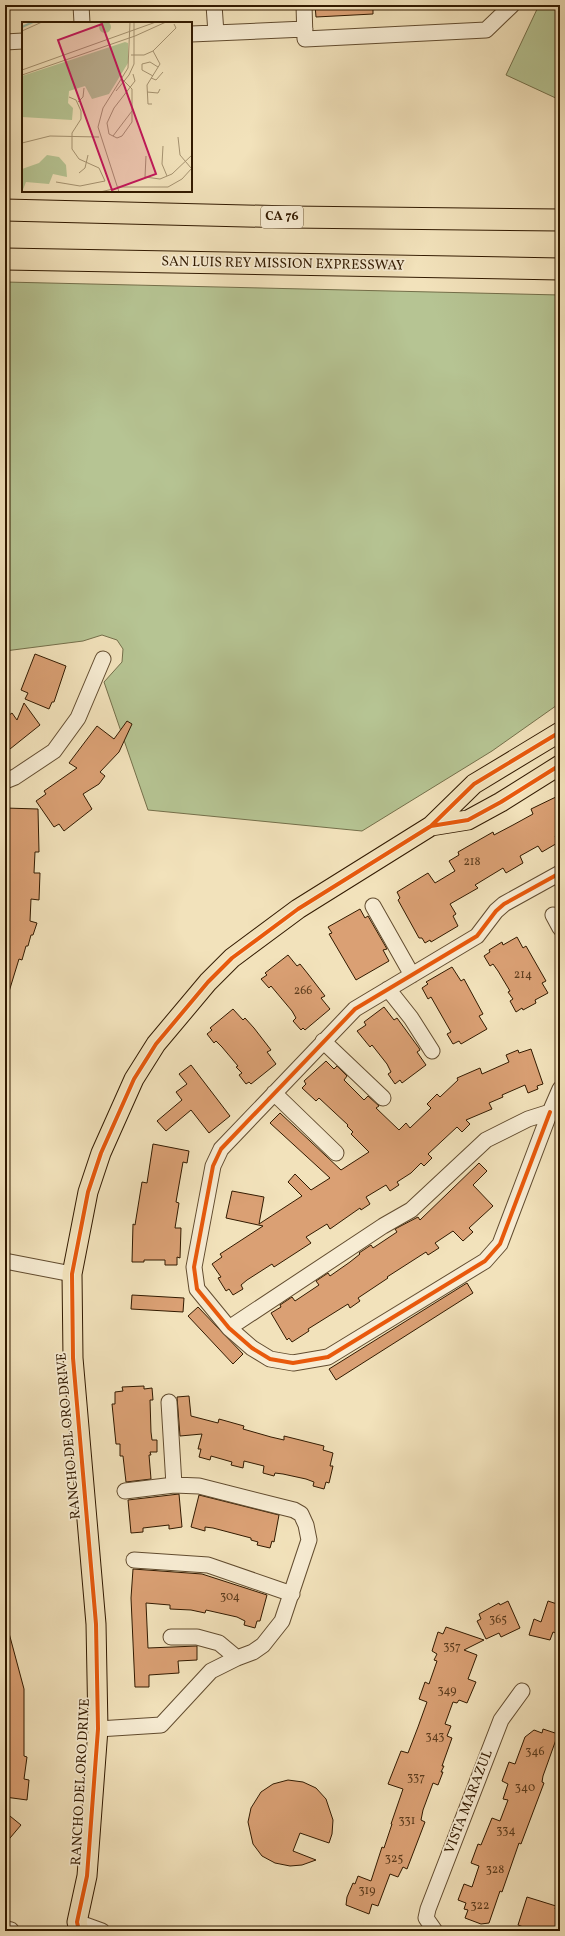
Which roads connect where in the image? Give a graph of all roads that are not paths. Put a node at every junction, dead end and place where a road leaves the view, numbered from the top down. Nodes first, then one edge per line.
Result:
1 (81, 5) edge
2 (214, 5) edge
3 (304, 5) edge
4 (512, 5) edge
5 (82, 22) edge
6 (305, 29) junction
7 (216, 32) junction
8 (192, 34) edge
9 (22, 41) edge
10 (5, 42) edge
11 (5, 210) edge
12 (560, 220) edge
13 (5, 259) edge
14 (560, 269) edge
15 (103, 659) dead end
16 (560, 732) edge
17 (560, 765) edge
18 (5, 781) edge
19 (431, 826) junction
20 (560, 872) edge
21 (373, 906) dead end
22 (412, 975) junction
23 (388, 989) junction
24 (323, 1041) junction
25 (432, 1051) dead end
26 (560, 1089) edge
27 (274, 1093) junction
28 (382, 1098) dead end
29 (550, 1112) junction
30 (336, 1153) dead end
31 (5, 1261) edge
32 (72, 1274) junction
33 (229, 1328) junction
34 (169, 1402) dead end
35 (174, 1485) junction
36 (125, 1491) dead end
37 (134, 1560) dead end
38 (292, 1594) junction
39 (171, 1637) dead end
40 (237, 1658) junction
41 (522, 1691) dead end
42 (98, 1730) junction
43 (75, 1928) edge
44 (5, 1929) edge
45 (11, 1930) edge
46 (102, 1931) edge
47 (435, 1931) edge

1 - 5 street
2 - 7 street
3 - 6 street
4 - 6 street
6 - 7 street
7 - 8 street
9 - 10 street
11 - 12 highway, CA 76
13 - 14 highway, SAN LUIS REY MISSION EXPRESSWAY
15 - 18 street
16 - 19 main road, RANCHO DEL ORO DRIVE
17 - 19 main road, RANCHO DEL ORO DRIVE
19 - 32 main road, RANCHO DEL ORO DRIVE
20 - 22 street
21 - 22 street
22 - 23 street
23 - 24 street
23 - 25 street
24 - 27 street
24 - 28 street
26 - 29 street
27 - 30 street
27 - 33 street
29 - 33 street
29 - 33 street
31 - 32 street
32 - 42 main road, RANCHO DEL ORO DRIVE
34 - 35 street
35 - 36 street
35 - 38 street
37 - 38 street
38 - 40 street
39 - 40 street
40 - 42 street
41 - 47 street, VISTA MARAZUL
42 - 43 main road, RANCHO DEL ORO DRIVE
43 - 46 street
44 - 45 street

